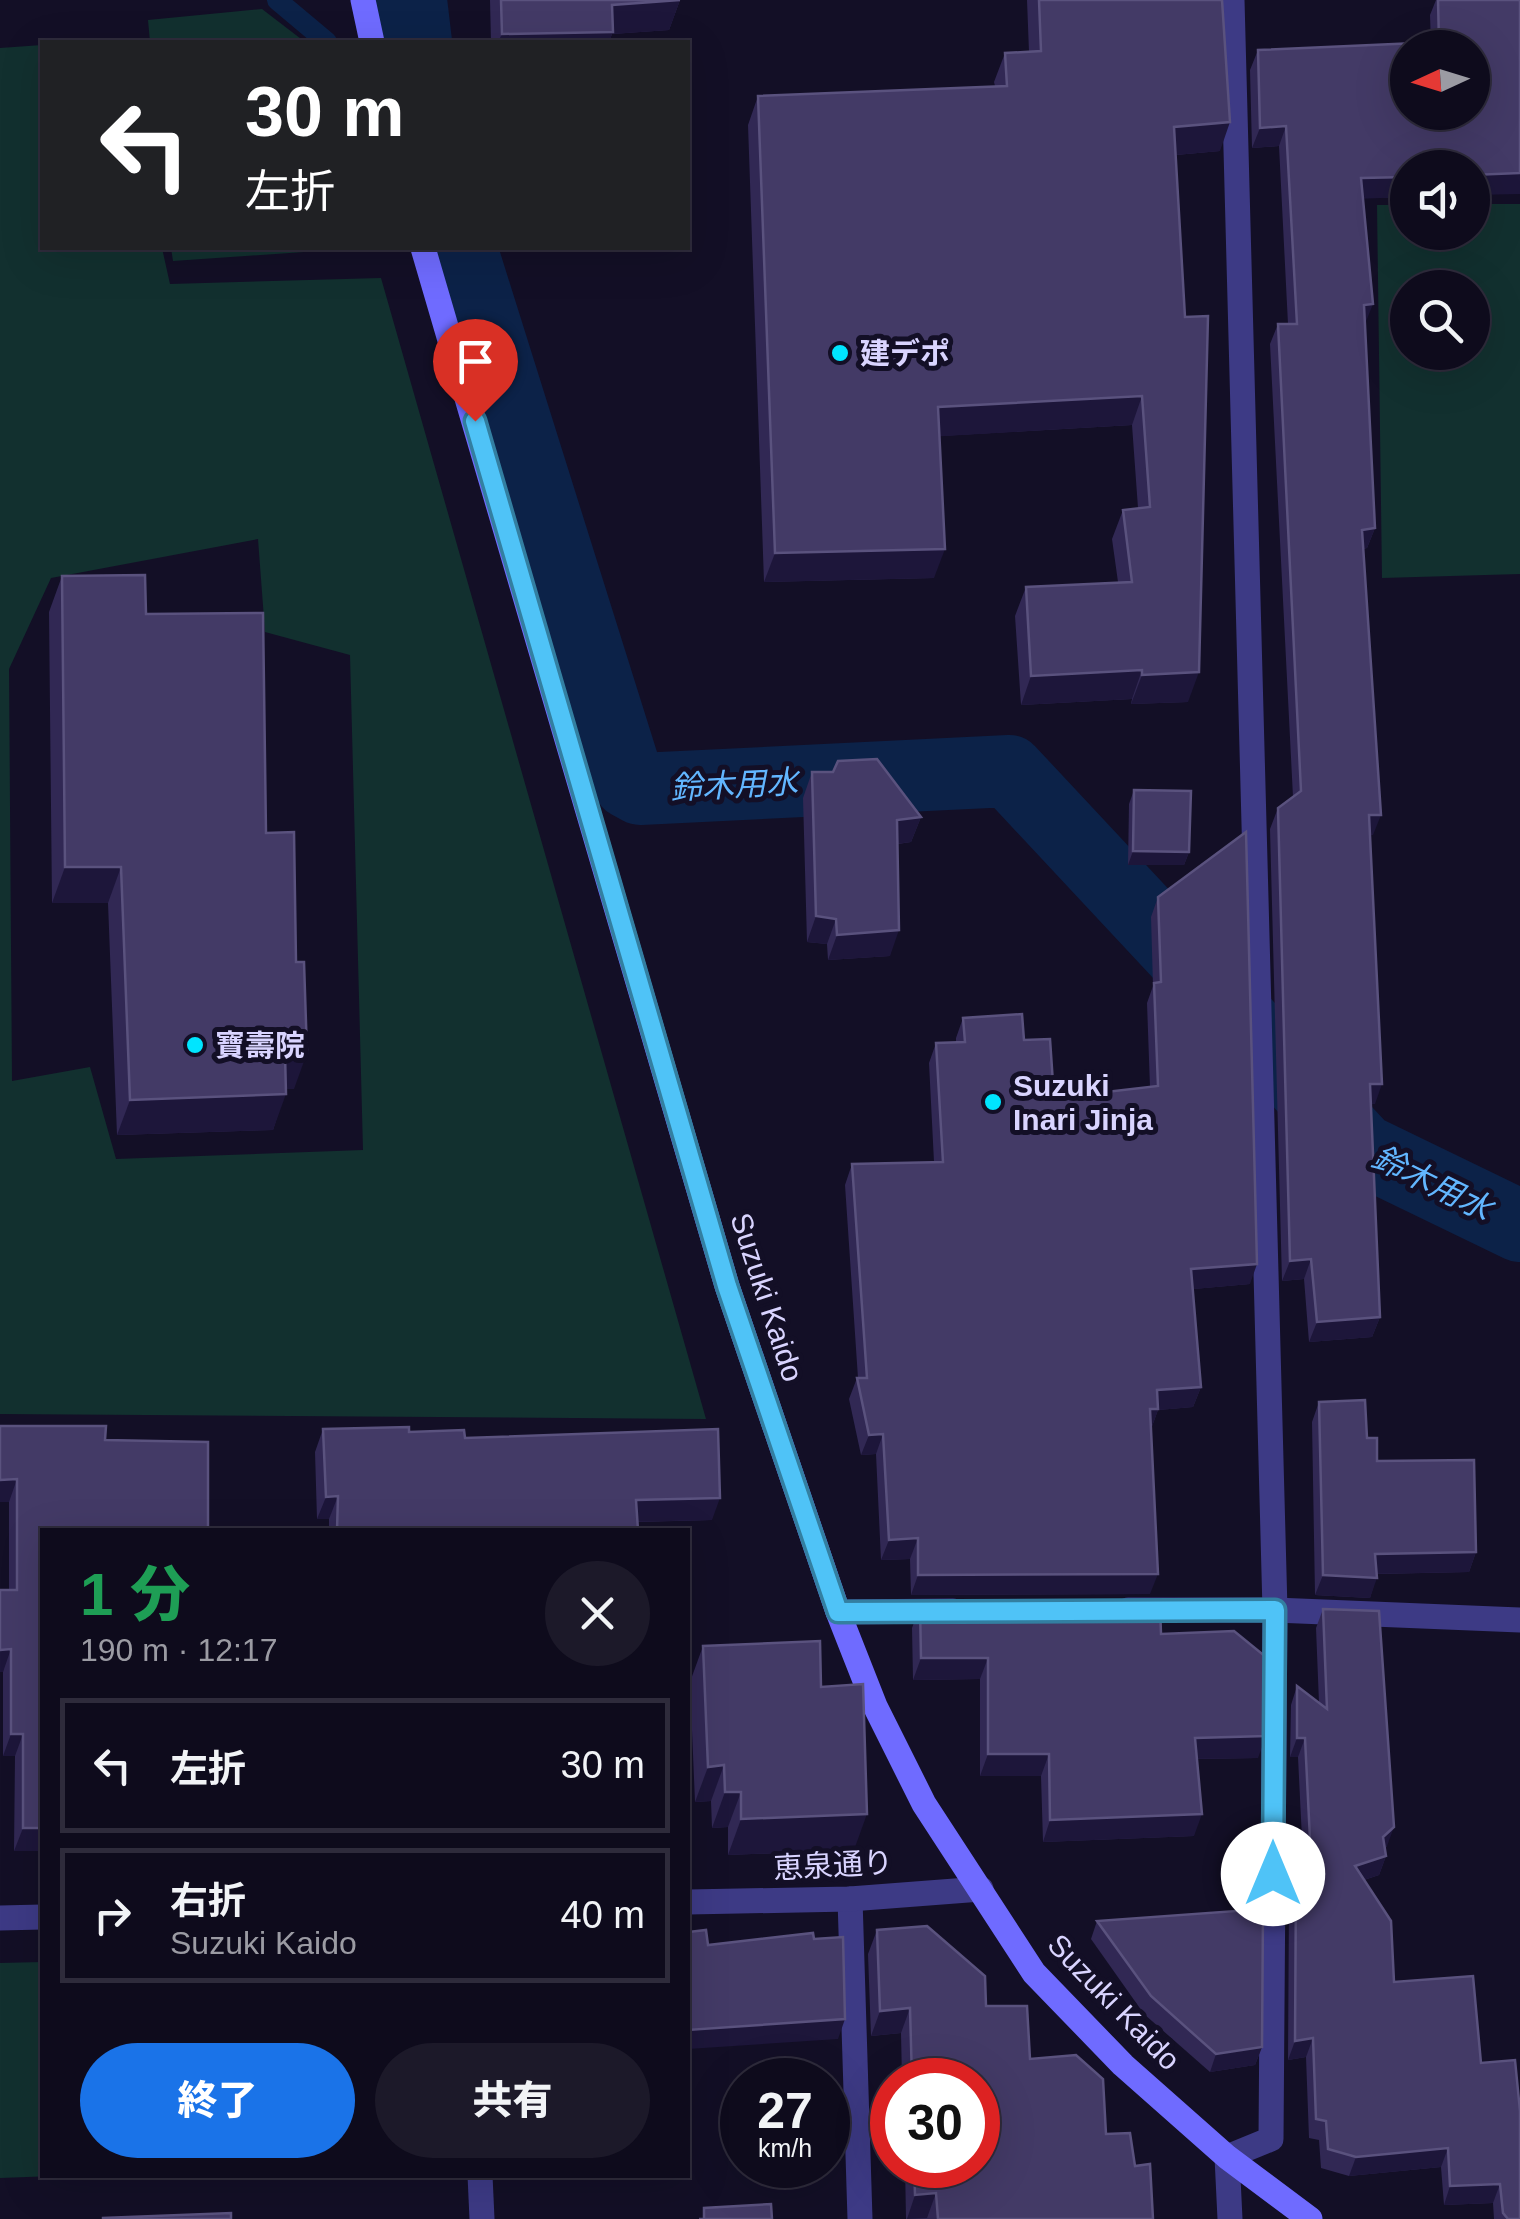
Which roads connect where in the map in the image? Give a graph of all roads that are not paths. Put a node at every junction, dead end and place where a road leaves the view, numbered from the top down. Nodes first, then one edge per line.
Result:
1 (363, 0) edge
2 (1232, 0) edge
3 (372, 40) edge
4 (423, 250) edge
5 (1096, 1610) edge
6 (1275, 1610) junction
7 (977, 1611) edge
8 (838, 1612) junction
9 (1520, 1620) edge
10 (981, 1889) junction
11 (850, 1899) junction
12 (690, 1902) edge
13 (40, 1917) edge
14 (0, 1918) edge
15 (1228, 2158) junction
16 (480, 2178) edge
17 (482, 2219) edge
18 (860, 2219) edge
19 (1230, 2219) edge
20 (1310, 2219) edge

1 - 3 main road
2 - 6 street
4 - 8 main road, Suzuki Kaido
5 - 6 street
6 - 9 street
6 - 15 street
7 - 8 street
8 - 10 main road, Suzuki Kaido
10 - 11 street, 恵泉通り
10 - 15 main road, Suzuki Kaido
11 - 12 street, 恵泉通り
11 - 18 street
13 - 14 street
15 - 19 street
15 - 20 main road, Suzuki Kaido
16 - 17 street

